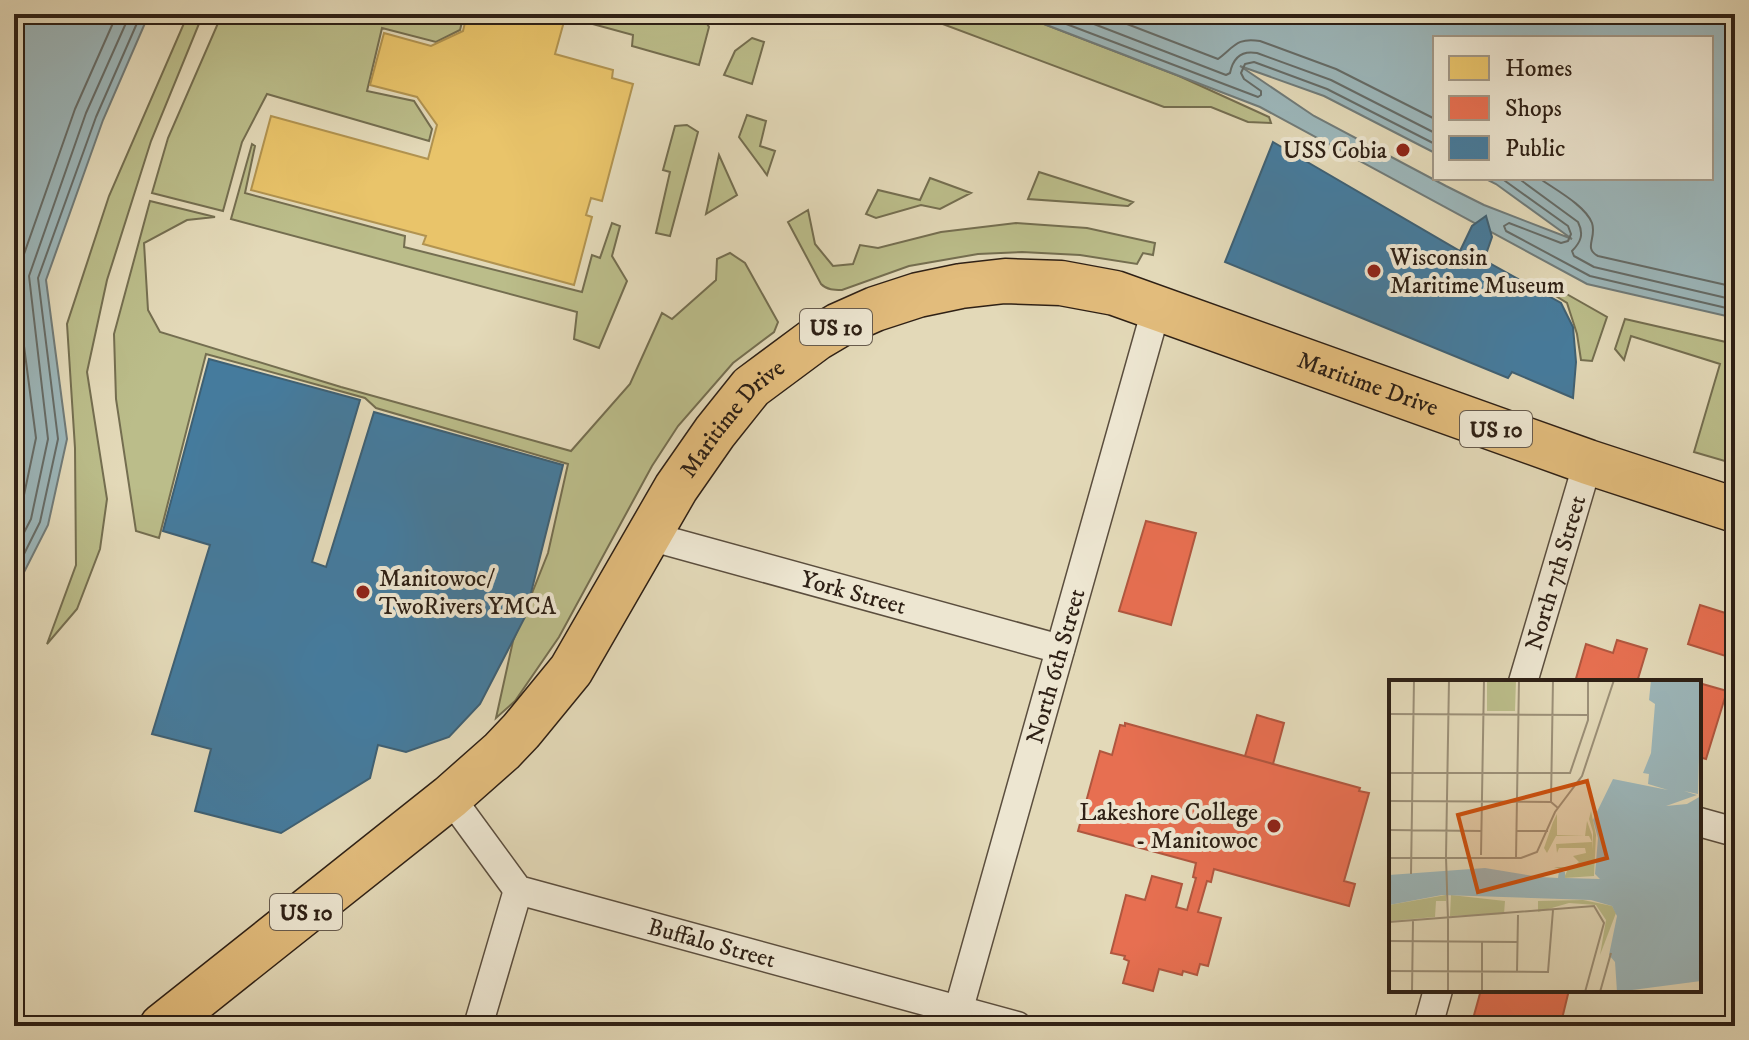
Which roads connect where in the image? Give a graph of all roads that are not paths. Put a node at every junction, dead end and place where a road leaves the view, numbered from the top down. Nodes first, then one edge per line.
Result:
1 (1157, 306) junction
2 (1588, 462) junction
3 (1735, 510) edge
4 (649, 536) junction
5 (1060, 649) junction
6 (1524, 680) edge
7 (450, 797) junction
8 (1701, 823) edge
9 (1735, 832) edge
10 (518, 890) junction
11 (1437, 992) edge
12 (956, 1018) edge
13 (162, 1026) edge
14 (478, 1026) edge
15 (1017, 1026) edge
16 (1428, 1026) edge

1 - 2 main road, Maritime Drive / US 10
1 - 4 main road, Maritime Drive / US 10
1 - 5 street, North 6th Street
2 - 3 main road, Maritime Drive / US 10
2 - 6 street, North 7th Street
4 - 5 street, York Street
4 - 7 main road, Maritime Drive / US 10
5 - 12 street, North 6th Street
7 - 10 street
7 - 13 main road, Maritime Drive / US 10
8 - 9 street
10 - 12 street, Buffalo Street
10 - 14 street
11 - 16 street
12 - 15 street, Buffalo Street

